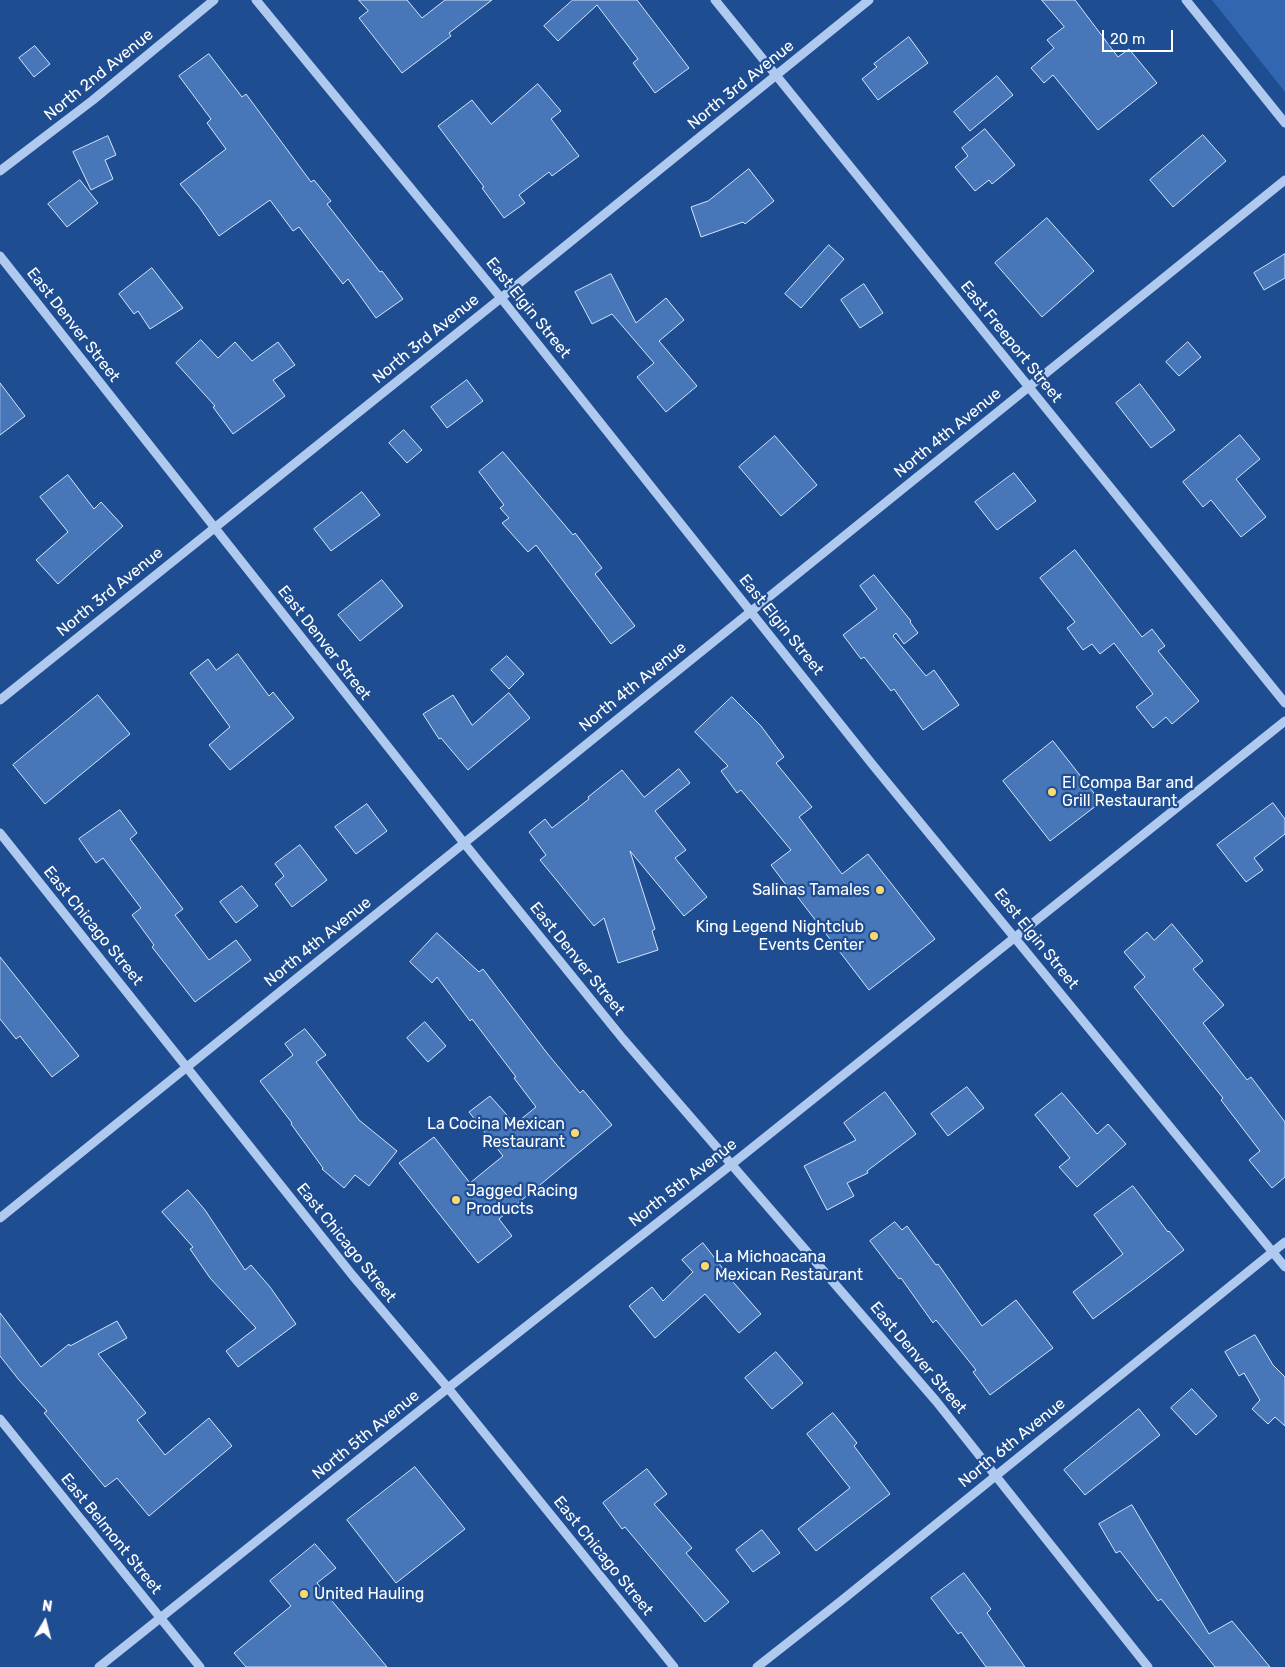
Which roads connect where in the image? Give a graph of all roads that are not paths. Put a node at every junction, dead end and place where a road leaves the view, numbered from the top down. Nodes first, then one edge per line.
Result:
1 (214, 0) edge
2 (256, 0) edge
3 (715, 0) edge
4 (869, 0) edge
5 (1186, 0) edge
6 (776, 75) junction
7 (1285, 123) edge
8 (0, 171) edge
9 (1285, 180) edge
10 (0, 256) edge
11 (501, 298) junction
12 (1029, 387) junction
13 (214, 527) junction
14 (751, 612) junction
15 (0, 700) edge
16 (1285, 703) edge
17 (1285, 721) edge
18 (0, 833) edge
19 (464, 843) junction
20 (1016, 937) junction
21 (187, 1067) junction
22 (732, 1164) junction
23 (0, 1218) edge
24 (1285, 1242) edge
25 (1273, 1252) junction
26 (1285, 1267) edge
27 (448, 1388) junction
28 (0, 1419) edge
29 (996, 1476) junction
30 (160, 1618) junction
31 (99, 1667) edge
32 (200, 1667) edge
33 (674, 1667) edge
34 (757, 1667) edge
35 (1148, 1667) edge

1 - 8 street, North 2nd Avenue
2 - 11 street, East Elgin Street
3 - 6 street, East Freeport Street
4 - 6 street, North 3rd Avenue
5 - 7 street
6 - 11 street, North 3rd Avenue
6 - 12 street, East Freeport Street
9 - 12 street, North 4th Avenue
10 - 13 street, East Denver Street
11 - 13 street, North 3rd Avenue
11 - 14 street, East Elgin Street
12 - 14 street, North 4th Avenue
12 - 16 street, East Freeport Street
13 - 15 street, North 3rd Avenue
13 - 19 street, East Denver Street
14 - 19 street, North 4th Avenue
14 - 20 street, East Elgin Street
17 - 20 street, North 5th Avenue
18 - 21 street, East Chicago Street
19 - 21 street, North 4th Avenue
19 - 22 street, East Denver Street
20 - 22 street, North 5th Avenue
20 - 25 street, East Elgin Street
21 - 23 street, North 4th Avenue
21 - 27 street, East Chicago Street
22 - 27 street, North 5th Avenue
22 - 29 street, East Denver Street
24 - 25 street, North 6th Avenue
25 - 26 street, East Elgin Street
25 - 29 street, North 6th Avenue
27 - 30 street, North 5th Avenue
27 - 33 street, East Chicago Street
28 - 30 street, East Belmont Street
29 - 34 street, North 6th Avenue
29 - 35 street, East Denver Street
30 - 31 street, North 5th Avenue
30 - 32 street, East Belmont Street

